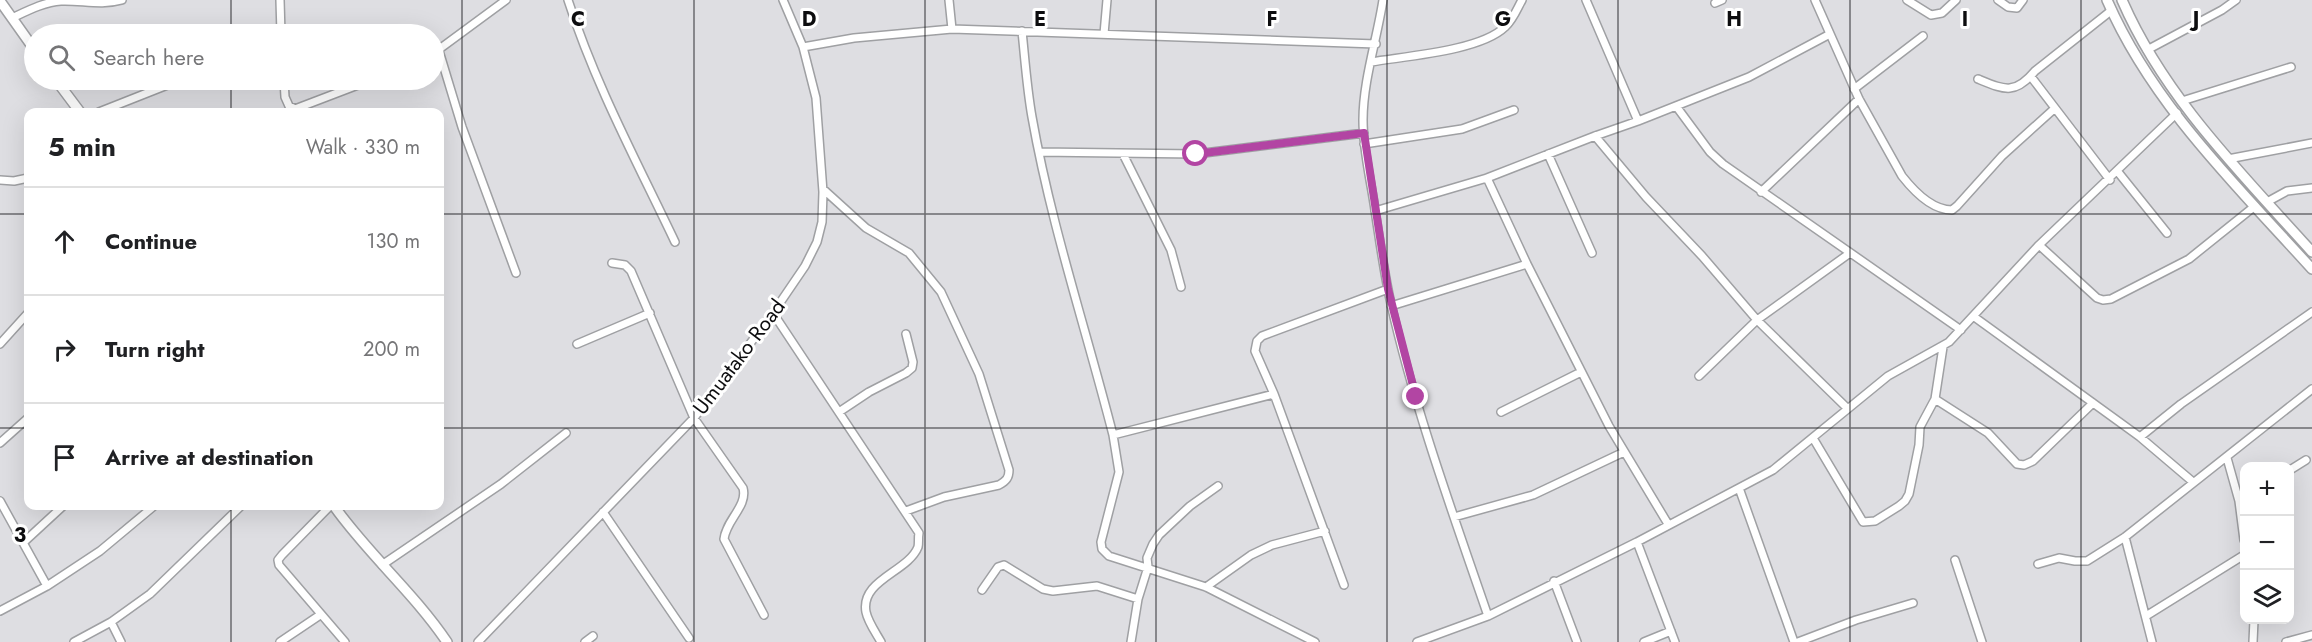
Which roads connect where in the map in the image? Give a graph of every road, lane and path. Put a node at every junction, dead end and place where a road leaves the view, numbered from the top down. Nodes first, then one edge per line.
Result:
1 (122, 0) edge
2 (280, 0) edge
3 (506, 0) edge
4 (568, 0) edge
5 (783, 0) edge
6 (949, 0) edge
7 (1107, 0) edge
8 (1383, 0) edge
9 (1522, 0) edge
10 (1586, 0) edge
11 (1815, 0) edge
12 (1907, 0) edge
13 (1956, 0) edge
14 (1998, 0) edge
15 (2024, 0) edge
16 (2107, 0) edge
17 (2122, 0) edge
18 (2236, 0) edge
19 (0, 1) edge
20 (2112, 10) junction
21 (12, 18) junction
22 (281, 24) edge
23 (952, 29) junction
24 (1022, 31) junction
25 (1104, 34) junction
26 (1830, 34) junction
27 (24, 35) edge
28 (1923, 36) dead end
29 (1376, 44) junction
30 (444, 46) edge
31 (804, 47) junction
32 (2147, 50) junction
33 (1371, 62) junction
34 (2291, 67) dead end
35 (444, 75) edge
36 (2032, 78) junction
37 (1977, 80) dead end
38 (1854, 89) junction
39 (64, 90) edge
40 (155, 90) edge
41 (285, 90) edge
42 (346, 90) edge
43 (1859, 99) junction
44 (2182, 101) junction
45 (1676, 106) junction
46 (77, 108) edge
47 (109, 108) edge
48 (293, 108) edge
49 (299, 108) edge
50 (2054, 109) junction
51 (1514, 110) dead end
52 (2177, 113) junction
53 (1638, 121) junction
54 (1364, 133) junction
55 (1595, 135) junction
56 (2312, 143) edge
57 (1364, 144) junction
58 (1039, 152) junction
59 (1123, 154) junction
60 (1548, 154) junction
61 (2228, 159) junction
62 (2118, 172) junction
63 (1487, 178) junction
64 (24, 179) edge
65 (0, 180) edge
66 (2110, 180) junction
67 (2312, 188) edge
68 (823, 189) junction
69 (1761, 192) junction
70 (2267, 202) junction
71 (2255, 206) junction
72 (1375, 211) junction
73 (2167, 233) dead end
74 (675, 242) dead end
75 (2039, 245) junction
76 (2312, 252) edge
77 (1592, 253) dead end
78 (1850, 253) junction
79 (612, 263) dead end
80 (1527, 264) junction
81 (2312, 269) edge
82 (516, 273) dead end
83 (1181, 287) dead end
84 (1388, 289) junction
85 (1391, 306) junction
86 (650, 312) junction
87 (2312, 312) edge
88 (773, 313) junction
89 (1973, 316) junction
90 (24, 317) edge
91 (1757, 320) junction
92 (1961, 330) junction
93 (906, 334) dead end
94 (0, 344) edge
95 (577, 344) dead end
96 (1943, 347) junction
97 (1581, 372) junction
98 (1699, 376) dead end
99 (2312, 388) edge
100 (1274, 394) junction
101 (1935, 399) junction
102 (2093, 403) junction
103 (1847, 408) junction
104 (839, 412) junction
105 (1501, 412) dead end
106 (694, 418) junction
107 (24, 422) edge
108 (566, 433) dead end
109 (1113, 435) junction
110 (2140, 437) junction
111 (1813, 438) junction
112 (0, 443) edge
113 (1624, 452) junction
114 (2227, 458) junction
115 (2306, 460) dead end
116 (2294, 467) edge
117 (2193, 482) junction
118 (1218, 486) dead end
119 (1739, 489) junction
120 (2240, 494) edge
121 (0, 501) edge
122 (59, 510) edge
123 (149, 510) edge
124 (237, 510) edge
125 (328, 510) edge
126 (335, 510) edge
127 (906, 511) junction
128 (603, 512) junction
129 (1454, 517) junction
130 (1668, 525) junction
131 (1325, 531) junction
132 (2125, 537) junction
133 (24, 542) junction
134 (1637, 542) junction
135 (2240, 557) edge
136 (1955, 560) dead end
137 (2038, 564) dead end
138 (382, 565) junction
139 (1148, 567) junction
140 (1554, 581) junction
141 (1344, 585) dead end
142 (47, 586) junction
143 (1206, 587) junction
144 (982, 590) dead end
145 (1138, 599) junction
146 (1913, 603) dead end
147 (0, 611) edge
148 (320, 615) junction
149 (764, 615) dead end
150 (1488, 616) junction
151 (2146, 616) junction
152 (111, 622) junction
153 (2254, 624) edge
154 (1671, 631) junction
155 (2312, 635) edge
156 (592, 636) dead end
157 (689, 638) dead end
158 (878, 641) edge
159 (74, 642) edge
160 (121, 642) edge
161 (280, 642) edge
162 (345, 642) edge
163 (445, 642) edge
164 (478, 642) edge
165 (585, 642) edge
166 (1131, 642) edge
167 (1315, 642) edge
168 (1418, 642) edge
169 (1577, 642) edge
170 (1644, 642) edge
171 (1675, 642) edge
172 (1794, 642) edge
173 (1798, 642) edge
174 (1982, 642) edge
175 (2152, 642) edge
176 (2253, 642) edge
177 (2286, 642) edge

1 - 21 street
2 - 22 street
3 - 30 street
4 - 74 street
5 - 31 street, Umuatako Road
6 - 23 street
7 - 25 street
8 - 29 street
9 - 33 street
10 - 53 street
11 - 26 street
12 - 13 street
14 - 15 street
16 - 20 main road
17 - 32 main road
18 - 32 street
19 - 21 main road
20 - 36 street
20 - 52 main road
21 - 27 main road
23 - 24 street
23 - 31 street
24 - 25 street
24 - 58 street
25 - 29 street
26 - 38 street
26 - 45 street
28 - 38 street
29 - 33 street
31 - 68 street, Umuatako Road
32 - 44 main road
33 - 54 street
34 - 44 street
35 - 82 street
36 - 37 street
36 - 50 street
38 - 43 street
39 - 46 main road
40 - 47 street
41 - 48 street
42 - 49 street
43 - 50 street
43 - 69 street
44 - 61 main road
45 - 53 street
45 - 69 street
50 - 66 street
51 - 57 street
52 - 62 street
52 - 71 main road
53 - 55 street
54 - 57 street
54 - 59 street
55 - 60 street
55 - 91 street
56 - 61 street
57 - 72 street
58 - 59 street
58 - 109 street
59 - 83 street
60 - 63 street
60 - 77 street
61 - 70 main road
62 - 66 street
62 - 73 street
63 - 72 street
63 - 80 street
64 - 65 street
66 - 75 street
67 - 70 street
68 - 88 street, Umuatako Road
68 - 127 street
69 - 78 street
70 - 76 main road
71 - 75 street
71 - 81 main road
72 - 84 street
75 - 89 street
78 - 91 street
78 - 92 street
79 - 86 street
80 - 85 street
80 - 97 street
84 - 85 street
84 - 100 street
85 - 129 street
86 - 95 street
86 - 106 street
87 - 110 street
88 - 104 street
88 - 106 street, Umuatako Road
89 - 92 street
89 - 102 street
90 - 94 street
91 - 98 street
91 - 103 street
92 - 96 street
93 - 104 street
96 - 101 street
96 - 103 street
97 - 105 street
97 - 113 street
99 - 114 street
100 - 109 street
100 - 131 street
101 - 102 street
101 - 111 street
102 - 110 street
103 - 111 street
104 - 127 street
106 - 128 street, Umuatako Road
106 - 149 street
107 - 112 street
108 - 138 street
109 - 139 street
110 - 117 street
111 - 119 street
113 - 129 street
113 - 130 street
114 - 117 street
114 - 120 street
115 - 116 street
117 - 132 street
118 - 139 street
119 - 130 street
119 - 172 street
121 - 133 street
122 - 133 street
123 - 142 street
124 - 152 street
125 - 148 street
126 - 138 main road
127 - 158 street
128 - 157 street
128 - 164 street, Umuatako Road
129 - 150 street
130 - 134 street
131 - 141 street
131 - 143 street
132 - 137 street
132 - 151 street
133 - 142 street
134 - 140 street
134 - 154 street
135 - 151 street
136 - 174 street
138 - 163 main road
139 - 143 street
139 - 145 street
140 - 150 street
140 - 169 street
142 - 147 street
143 - 167 street
144 - 145 street
145 - 166 street
146 - 173 street
148 - 161 street
148 - 162 street
150 - 168 street
151 - 175 street
152 - 159 street
152 - 160 street
153 - 176 street
154 - 170 street
154 - 171 street
155 - 177 street
156 - 165 street

